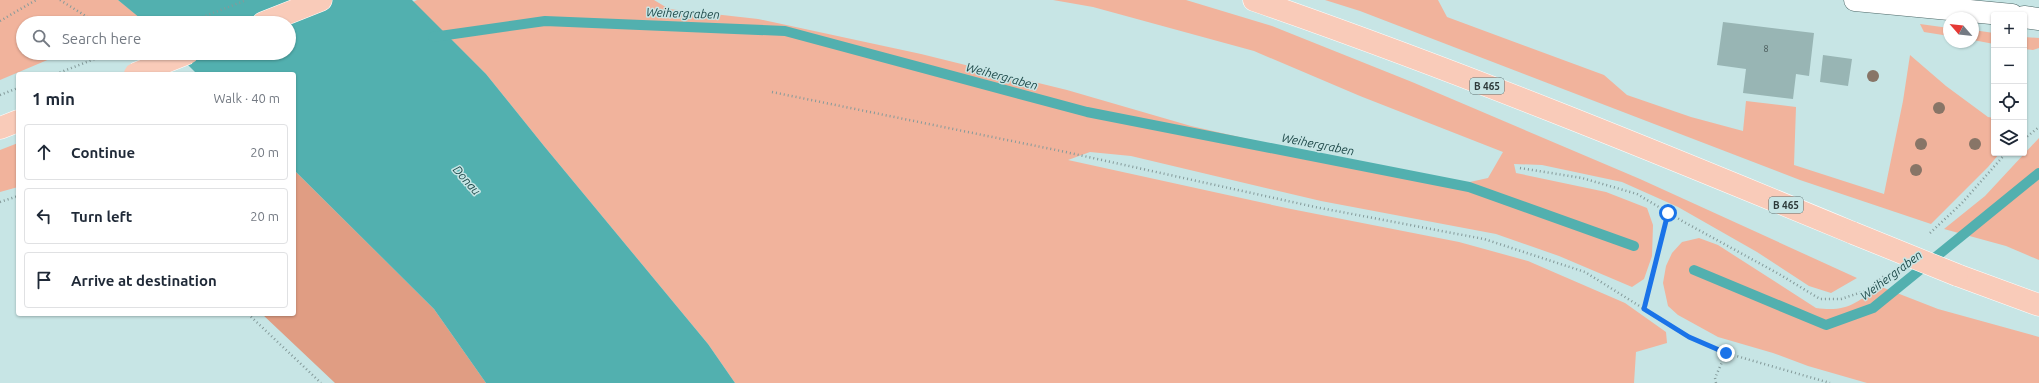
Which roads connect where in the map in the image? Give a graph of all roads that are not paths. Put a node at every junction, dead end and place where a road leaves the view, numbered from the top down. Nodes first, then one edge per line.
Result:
1 (321, 0) edge
2 (1254, 0) edge
3 (1855, 0) edge
4 (2013, 12) edge
5 (281, 16) edge
6 (2027, 16) edge
7 (2039, 19) edge
8 (170, 60) edge
9 (140, 72) edge
10 (16, 122) edge
11 (0, 128) edge
12 (2039, 305) edge

1 - 5 main road
2 - 12 main road, B 465, bridge
3 - 4 street
6 - 7 street
8 - 9 main road, bridge
10 - 11 main road

